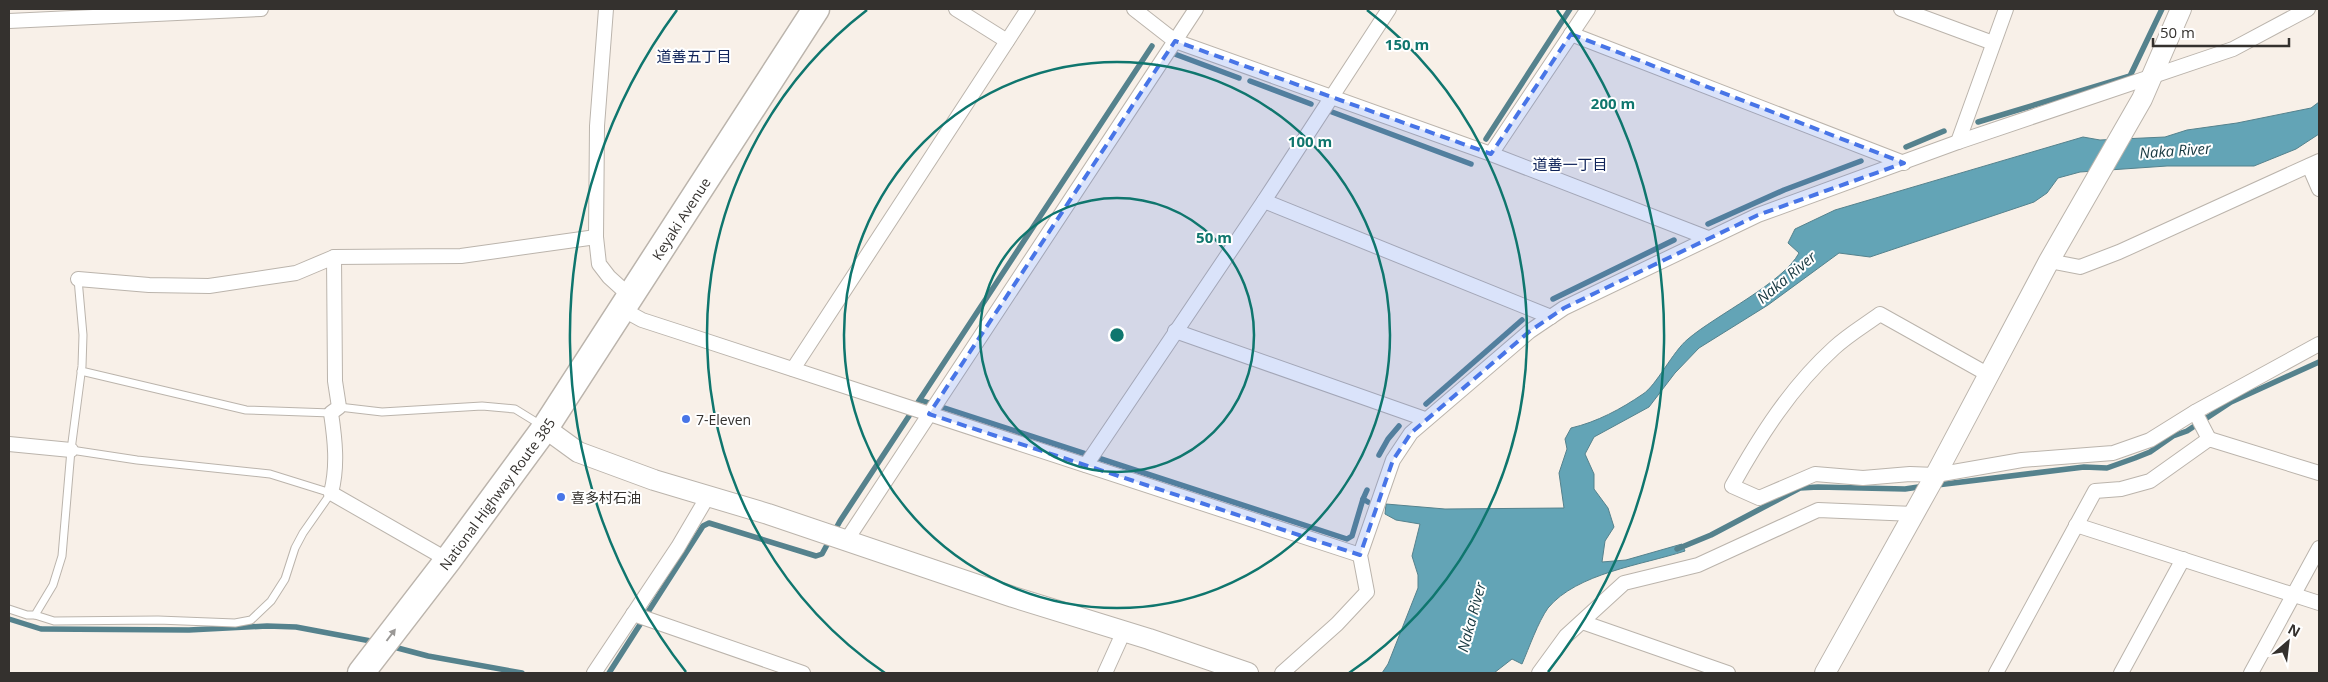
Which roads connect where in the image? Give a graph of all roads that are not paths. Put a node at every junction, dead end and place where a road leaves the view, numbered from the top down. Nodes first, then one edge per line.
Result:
1 (261, 9) edge
2 (606, 9) edge
3 (816, 9) edge
4 (956, 9) edge
5 (1028, 9) edge
6 (1134, 9) edge
7 (1196, 9) edge
8 (1389, 9) edge
9 (1588, 9) edge
10 (1900, 9) edge
11 (2006, 9) edge
12 (2181, 9) edge
13 (2308, 9) edge
14 (52, 14) edge
15 (9, 21) edge
16 (1571, 34) junction
17 (1007, 41) junction
18 (1175, 41) junction
19 (1993, 43) junction
20 (2153, 77) junction
21 (1331, 96) junction
22 (1958, 142) junction
23 (1491, 154) junction
24 (1904, 163) junction
25 (2314, 163) edge
26 (2319, 189) edge
27 (1264, 201) junction
28 (596, 237) junction
29 (1708, 238) junction
30 (2054, 253) junction
31 (334, 257) junction
32 (78, 280) joint
33 (627, 303) junction
34 (1551, 317) junction
35 (1175, 331) junction
36 (2319, 344) edge
37 (793, 368) junction
38 (81, 372) junction
39 (1989, 375) junction
40 (335, 410) junction
41 (2195, 412) junction
42 (929, 414) junction
43 (1426, 419) junction
44 (545, 428) junction
45 (2209, 439) junction
46 (9, 444) edge
47 (71, 450) junction
48 (1086, 466) junction
49 (2319, 473) edge
50 (1936, 475) junction
51 (331, 493) junction
52 (708, 496) junction
53 (1918, 506) junction
54 (2076, 525) junction
55 (846, 541) junction
56 (2319, 548) edge
57 (1360, 555) junction
58 (448, 560) junction
59 (2183, 560) junction
60 (2293, 595) junction
61 (2319, 603) edge
62 (9, 610) edge
63 (634, 614) junction
64 (35, 615) junction
65 (1582, 622) junction
66 (1124, 631) junction
67 (361, 673) edge
68 (383, 673) edge
69 (594, 673) edge
70 (803, 673) edge
71 (1105, 673) edge
72 (1248, 673) edge
73 (1282, 673) edge
74 (1539, 673) edge
75 (1728, 673) edge
76 (1825, 673) edge
77 (1996, 673) edge
78 (2121, 673) edge
79 (2251, 673) edge

1 - 14 street
2 - 28 street
3 - 33 highway, Keyaki Avenue
4 - 17 street
5 - 17 street
6 - 18 street
7 - 18 street
8 - 21 street
9 - 16 street
10 - 19 street
11 - 19 street
12 - 20 street
13 - 20 street
14 - 15 street
16 - 23 street
16 - 24 street
17 - 37 street
18 - 21 street
18 - 42 street
19 - 22 street
20 - 22 street
20 - 30 street
21 - 23 street
21 - 27 street
22 - 24 street
23 - 29 street
24 - 29 street
25 - 26 street
25 - 30 street
27 - 34 street
27 - 35 street
28 - 31 street
28 - 33 street
29 - 34 street
30 - 39 street
31 - 32 street
31 - 40 street
32 - 38 lane
33 - 37 street
33 - 44 highway, Keyaki Avenue
34 - 43 street
35 - 43 street
35 - 48 street
36 - 41 street
37 - 42 street
38 - 40 lane
38 - 47 lane
39 - 50 street
39 - 50 street
40 - 44 lane
40 - 51 street
41 - 45 street
41 - 50 street
42 - 48 street
42 - 55 street
43 - 57 street
44 - 52 street
44 - 58 highway, National Highway Route 385
44 - 68 highway, National Highway Route 385
45 - 49 street
45 - 54 street
46 - 47 street
47 - 51 lane
47 - 64 lane
48 - 57 street
50 - 53 street
51 - 58 street
51 - 64 lane
52 - 55 street
52 - 63 street
53 - 65 street
53 - 76 street
54 - 59 street
54 - 77 street
55 - 66 street
56 - 60 street
57 - 73 street
67 -> 58 highway, National Highway Route 385
59 - 60 street
59 - 78 street
60 - 61 street
60 - 79 street
62 - 64 lane
63 - 69 street
63 - 70 street
65 - 74 street
65 - 75 street
66 - 71 street
66 - 72 street

